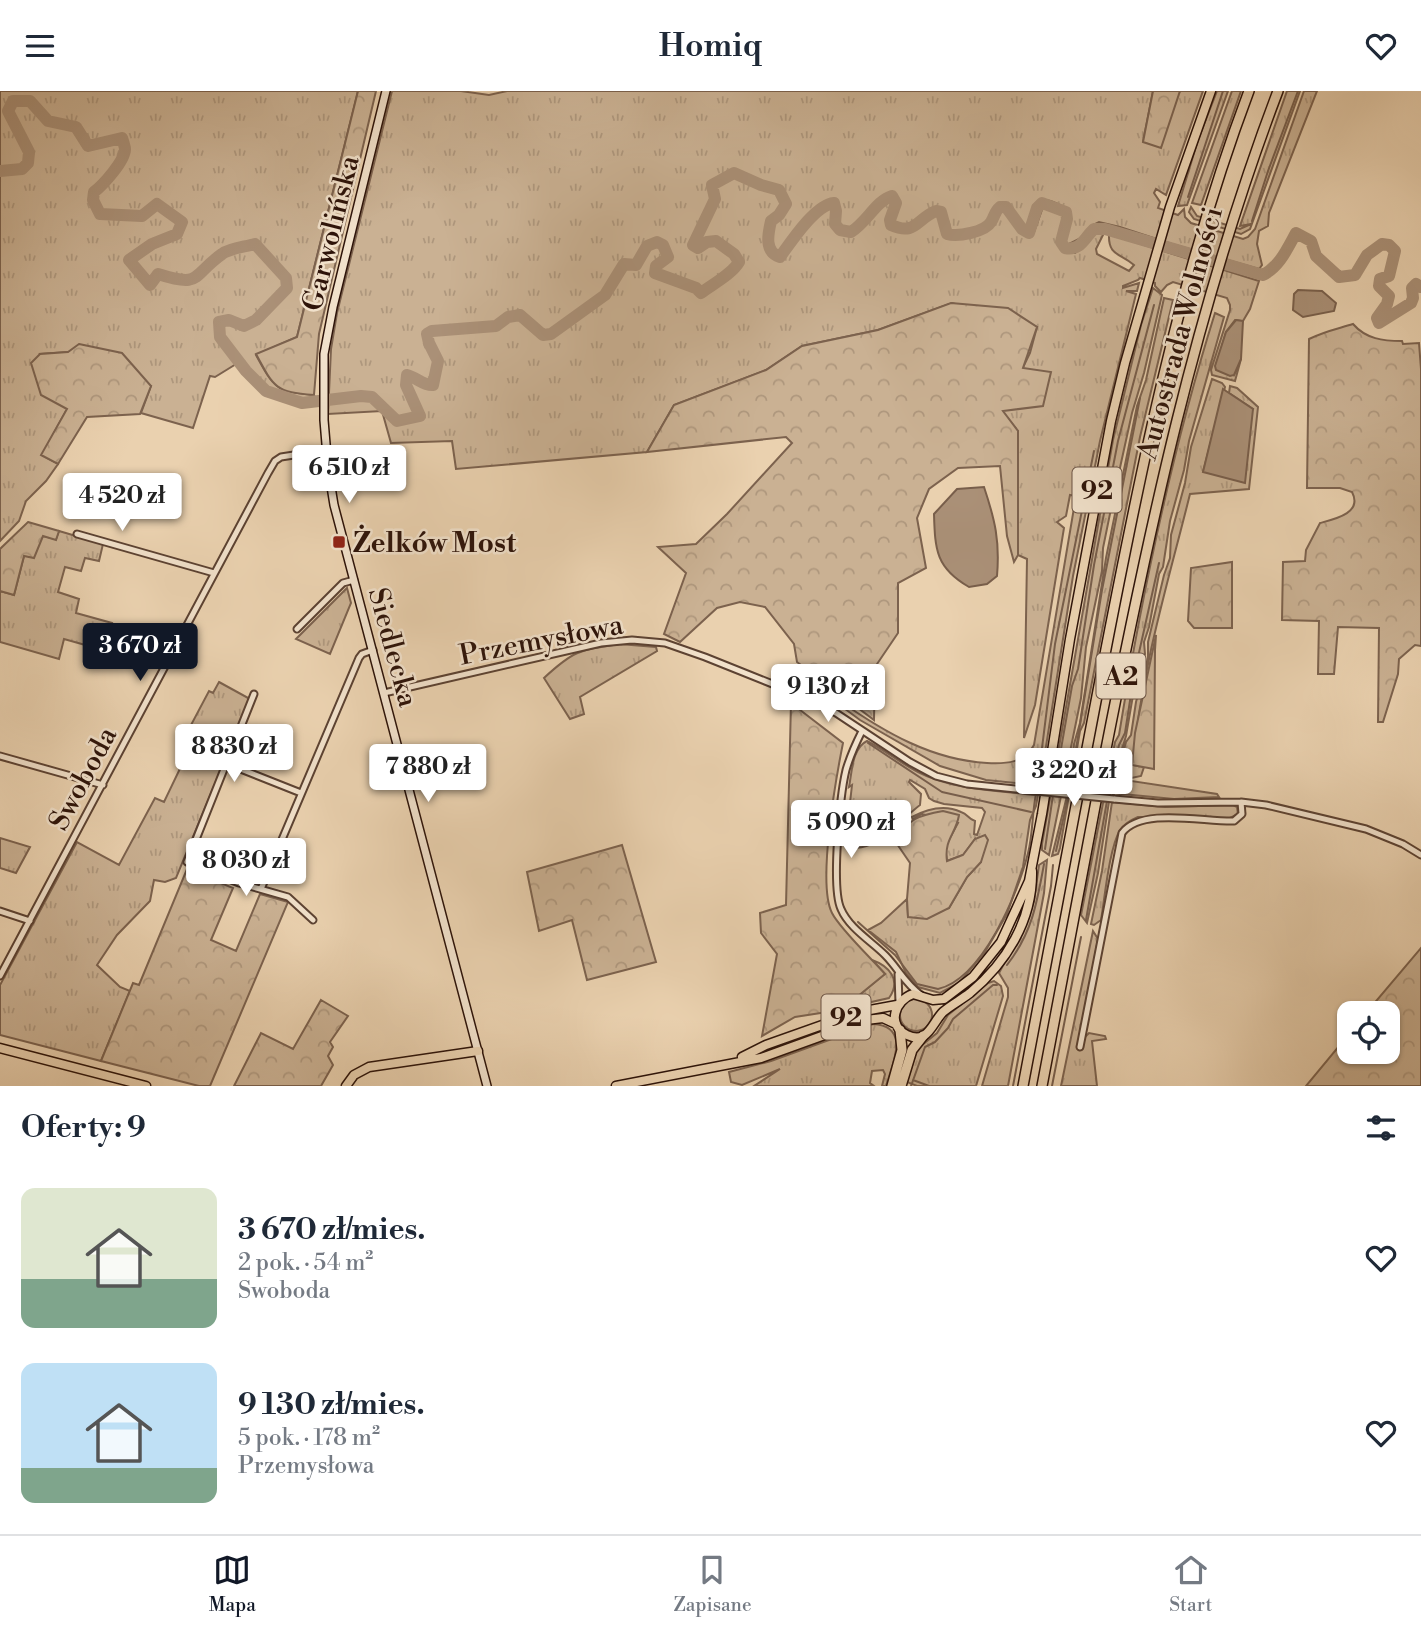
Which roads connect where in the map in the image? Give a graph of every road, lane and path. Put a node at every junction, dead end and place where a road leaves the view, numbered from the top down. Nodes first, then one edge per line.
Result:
1 (386, 91) edge
2 (1211, 91) edge
3 (1250, 91) edge
4 (1278, 91) edge
5 (324, 420) joint
6 (326, 450) junction
7 (77, 534) dead end
8 (214, 573) junction
9 (354, 580) junction
10 (297, 629) dead end
11 (373, 650) junction
12 (384, 693) junction
13 (254, 694) dead end
14 (862, 730) junction
15 (0, 756) edge
16 (228, 764) junction
17 (103, 785) junction
18 (301, 793) junction
19 (1241, 802) junction
20 (1421, 855) edge
21 (1032, 871) junction
22 (261, 889) junction
23 (0, 911) edge
24 (313, 920) dead end
25 (30, 921) junction
26 (897, 971) junction
27 (0, 976) edge
28 (925, 997) junction
29 (898, 1004) junction
30 (937, 1022) junction
31 (898, 1027) junction
32 (923, 1036) junction
33 (1080, 1047) dead end
34 (0, 1048) edge
35 (478, 1051) junction
36 (734, 1061) junction
37 (146, 1086) edge
38 (346, 1086) edge
39 (487, 1086) edge
40 (616, 1086) edge
41 (892, 1086) edge
42 (901, 1086) edge
43 (1023, 1086) edge
44 (1042, 1086) edge

1 - 5 main road, Garwolińska
2 - 21 main road, 92
3 - 43 highway, Autostrada Wolności / A2
4 - 44 highway, Autostrada Wolności / A2
5 - 6 main road, Siedlecka
6 - 8 street, Swoboda
6 - 9 main road, Siedlecka
7 - 8 street
8 - 17 street, Swoboda
9 - 10 street
9 - 11 main road, Siedlecka
11 - 12 main road, Siedlecka
11 - 18 street
12 - 14 street, Przemysłowa
12 - 35 main road, Siedlecka
13 - 16 street
14 - 19 street, Przemysłowa, bridge
14 - 26 street
15 - 17 street
16 - 18 street
16 - 22 street
17 - 25 street, Swoboda
18 - 22 street
19 - 20 street, Przemysłowa
19 - 33 street
21 - 28 main road, 92
21 - 30 main road, 92
22 - 24 street
23 - 25 street
25 - 27 street, Swoboda
26 - 28 street
26 - 29 street
28 - 29 main road, 92
28 - 30 main road
29 - 31 main road, 92
29 - 36 main road, 92
30 - 32 main road, 92
31 - 32 main road, 92
31 - 36 main road, 92
31 - 41 highway
32 - 42 highway
34 - 37 main road
35 - 38 main road
35 - 39 main road, Siedlecka
36 - 40 main road, 92

